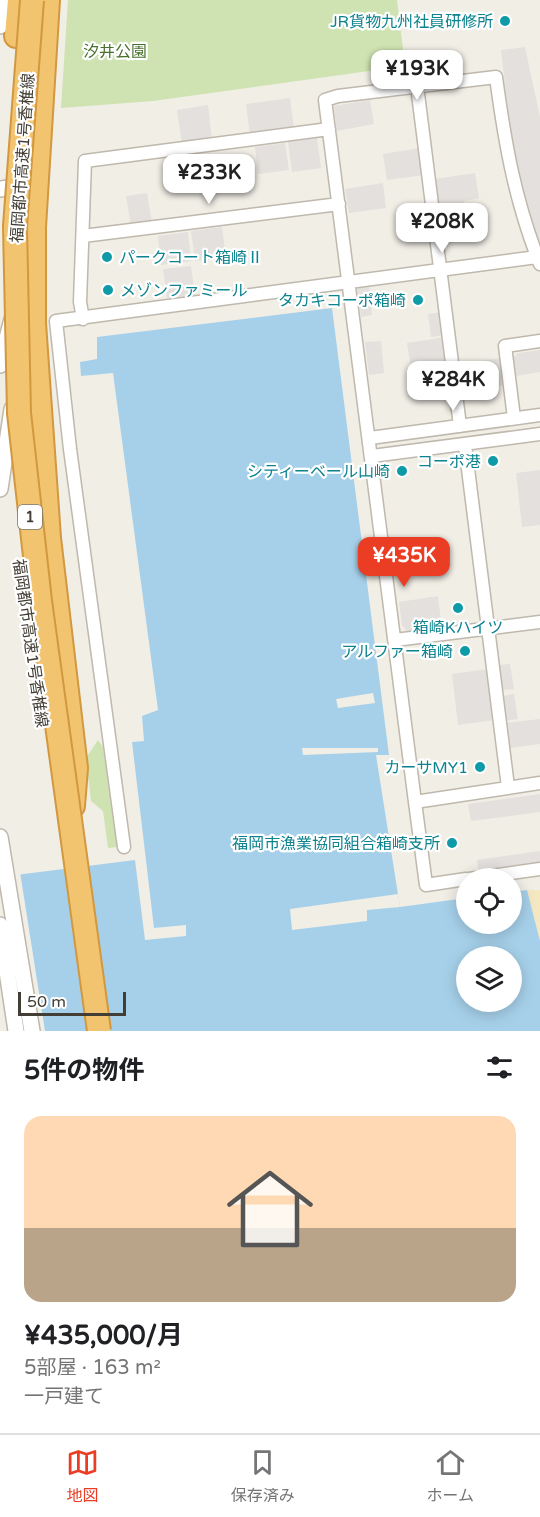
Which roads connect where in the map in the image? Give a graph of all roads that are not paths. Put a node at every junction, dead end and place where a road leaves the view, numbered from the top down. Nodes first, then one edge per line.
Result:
1 (2, 0) edge
2 (19, 0) edge
3 (31, 0) edge
4 (48, 0) edge
5 (0, 26) edge
6 (417, 86) junction
7 (329, 129) junction
8 (7, 188) edge
9 (339, 204) junction
10 (83, 236) junction
11 (539, 261) edge
12 (441, 270) junction
13 (350, 282) junction
14 (15, 311) junction
15 (83, 319) junction
16 (540, 341) edge
17 (0, 365) edge
18 (540, 415) edge
19 (514, 418) junction
20 (460, 426) junction
21 (540, 434) edge
22 (369, 438) junction
23 (465, 444) junction
24 (372, 456) junction
25 (0, 489) edge
26 (540, 622) edge
27 (488, 630) junction
28 (395, 640) junction
29 (540, 783) edge
30 (508, 787) junction
31 (415, 801) junction
32 (71, 831) junction
33 (0, 837) edge
34 (124, 847) dead end
35 (540, 869) edge
36 (522, 872) edge
37 (456, 881) edge
38 (0, 925) edge
39 (16, 1031) edge
40 (32, 1031) edge
41 (87, 1031) edge
42 (99, 1031) edge

1 - 5 street
2 - 41 highway, 福岡都市高速1号香椎線 / 1
3 - 8 street
3 - 32 highway, 福岡都市高速1号香椎線 / 1, bridge
4 - 32 highway, bridge
6 - 7 street
6 - 11 street
6 - 12 street
7 - 9 street
7 - 10 street
8 - 14 street
9 - 10 street
9 - 13 street
10 - 15 street
11 - 12 street
12 - 13 street
12 - 20 street
13 - 15 street
13 - 22 street
14 - 17 street
14 - 25 street
15 - 34 street
16 - 19 street
18 - 19 street
19 - 20 street
20 - 22 street
21 - 23 street
22 - 24 street
23 - 24 street
23 - 27 street
24 - 28 street
26 - 27 street
27 - 28 street
27 - 30 street
28 - 31 street
29 - 30 street
30 - 31 street
31 - 37 street
32 - 42 highway, 福岡都市高速1号香椎線 / 1, bridge
33 - 40 street
35 - 36 street
38 - 39 street

